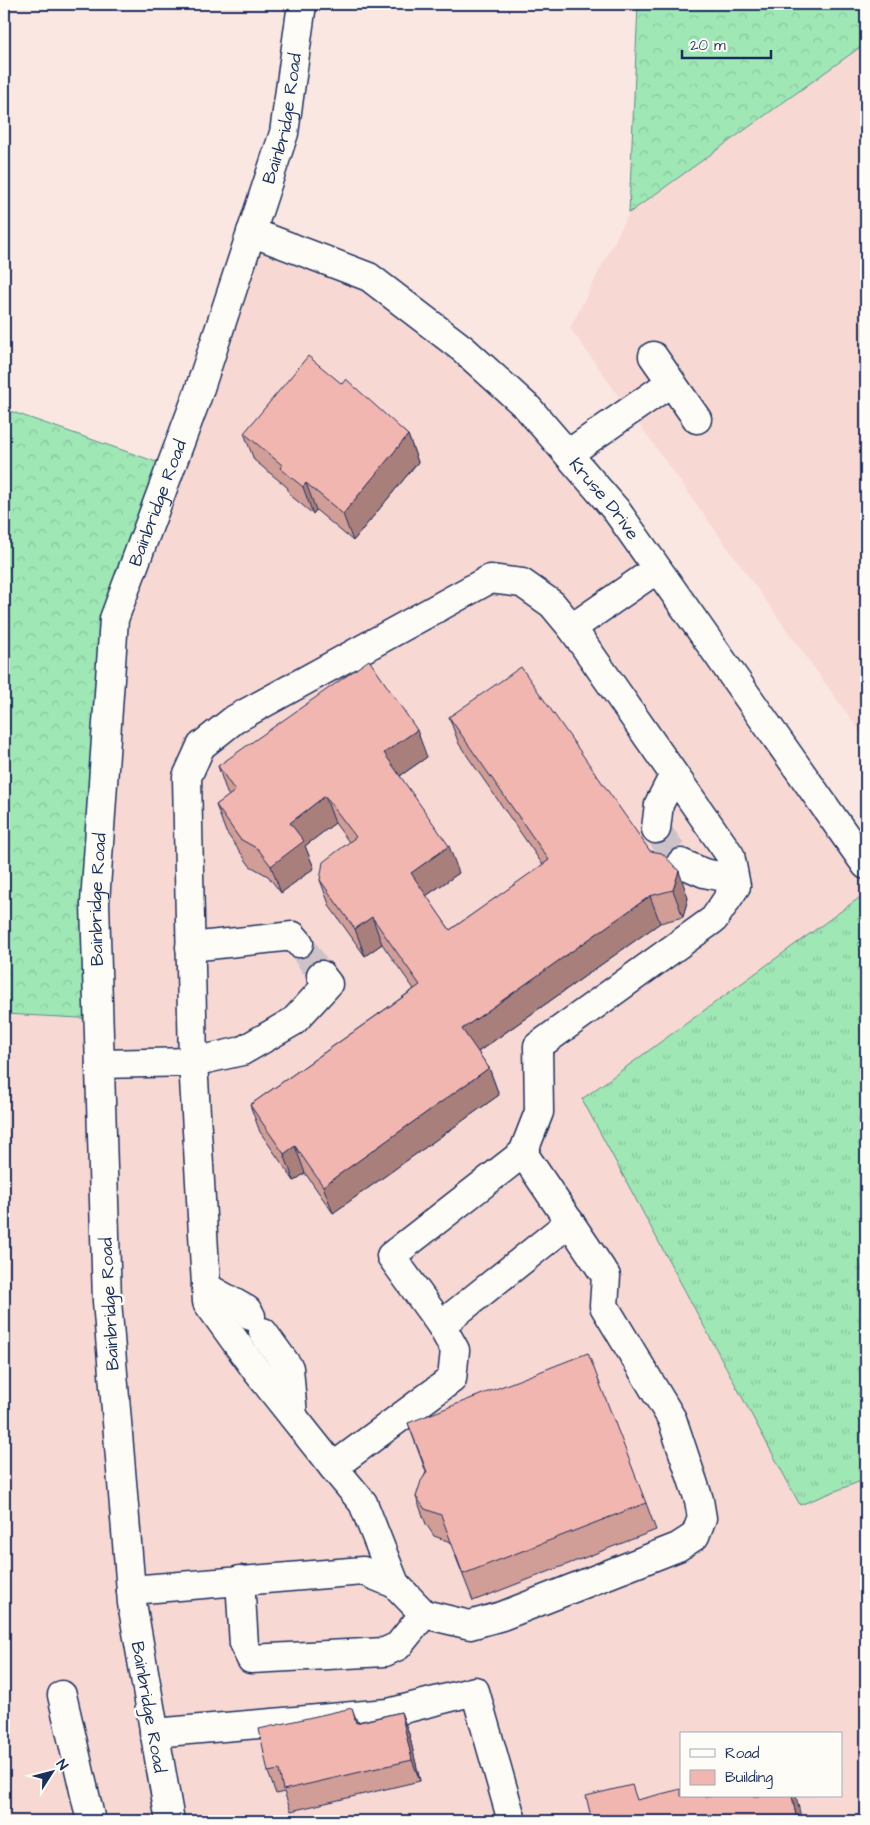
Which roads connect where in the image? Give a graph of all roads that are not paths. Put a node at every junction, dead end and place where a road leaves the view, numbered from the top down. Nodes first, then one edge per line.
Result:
1 (302, 4) edge
2 (251, 232) junction
3 (653, 356) dead end
4 (670, 383) junction
5 (697, 420) dead end
6 (568, 454) junction
7 (658, 569) junction
8 (572, 628) junction
9 (673, 776) junction
10 (656, 829) tunnel mouth
11 (680, 863) tunnel mouth
12 (866, 865) edge
13 (734, 879) junction
14 (299, 944) tunnel mouth
15 (190, 947) junction
16 (321, 975) tunnel mouth
17 (193, 1062) junction
18 (100, 1064) junction
19 (524, 1153) junction
20 (570, 1222) junction
21 (206, 1287) junction
22 (441, 1325) junction
23 (293, 1416) junction
24 (333, 1467) junction
25 (240, 1580) junction
26 (395, 1584) junction
27 (131, 1590) junction
28 (424, 1614) junction
29 (62, 1695) dead end
30 (154, 1733) junction
31 (91, 1821) edge
32 (170, 1821) edge
33 (512, 1821) edge

1 - 2 street, Bainbridge Road
2 - 6 street, Kruse Drive
2 - 18 street, Bainbridge Road
3 - 4 street
4 - 5 street
4 - 6 street
6 - 7 street, Kruse Drive
7 - 8 street
7 - 12 street, Kruse Drive
8 - 9 street
8 - 15 street
9 - 10 street
9 - 13 street
11 - 13 street
13 - 19 street
14 - 15 street
15 - 17 street
16 - 17 street
17 - 18 street
17 - 21 street
18 - 27 street, Bainbridge Road
19 - 20 street
19 - 22 street
20 - 22 street
20 - 28 street
21 - 23 street
21 - 23 street
22 - 24 street
23 - 24 street
24 - 26 street
25 - 26 street
25 - 27 street
25 - 28 street
26 - 28 street
27 - 30 street, Bainbridge Road
29 - 31 street
30 - 32 street, Bainbridge Road
30 - 33 street

